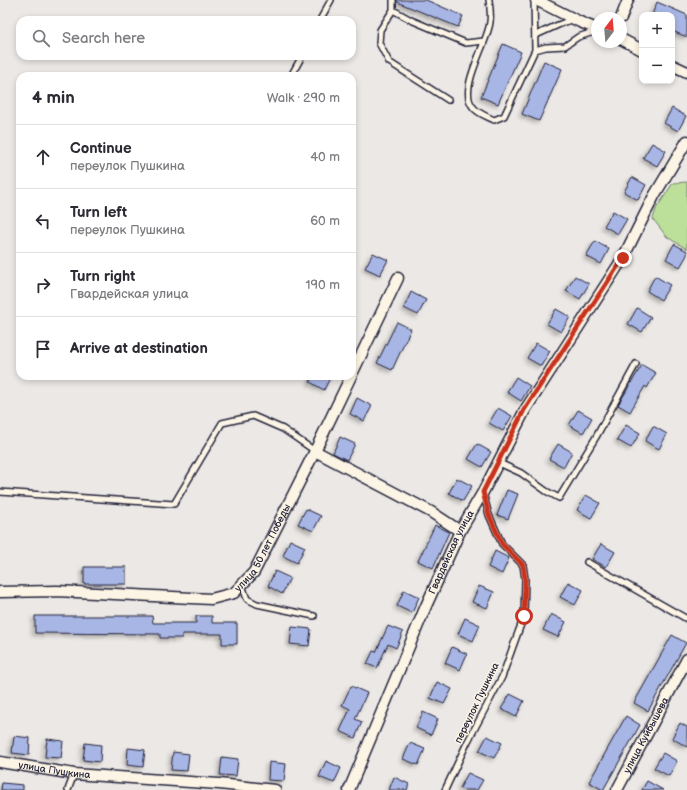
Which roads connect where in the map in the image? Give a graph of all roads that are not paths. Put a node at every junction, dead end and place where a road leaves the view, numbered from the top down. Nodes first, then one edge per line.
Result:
1 (331, 0) edge
2 (393, 0) edge
3 (489, 0) edge
4 (535, 0) edge
5 (628, 0) edge
6 (393, 10) junction
7 (623, 12) edge
8 (322, 16) edge
9 (574, 19) junction
10 (591, 27) edge
11 (591, 33) edge
12 (536, 35) junction
13 (484, 41) junction
14 (627, 42) edge
15 (639, 48) edge
16 (535, 50) junction
17 (300, 60) edge
18 (675, 66) edge
19 (294, 72) edge
20 (687, 72) edge
21 (448, 100) dead end
22 (687, 141) edge
23 (398, 278) dead end
24 (636, 364) dead end
25 (356, 367) edge
26 (350, 380) edge
27 (315, 451) junction
28 (497, 462) junction
29 (0, 492) edge
30 (483, 492) junction
31 (460, 531) junction
32 (587, 562) dead end
33 (242, 585) junction
34 (0, 592) edge
35 (314, 616) dead end
36 (687, 619) edge
37 (687, 659) edge
38 (0, 762) edge
39 (74, 774) junction
40 (218, 787) edge
41 (68, 790) edge
42 (275, 790) edge
43 (349, 790) edge
44 (445, 790) edge
45 (617, 790) edge

1 - 8 lane
2 - 6 lane
3 - 13 lane
4 - 9 street
4 - 12 lane
5 - 7 street
6 - 13 lane
6 - 21 lane
9 - 10 street
9 - 12 lane
11 - 16 lane
12 - 16 lane
13 - 16 lane
14 - 15 street
17 - 19 lane
18 - 20 street
22 - 28 street, Гвардейская улица
23 - 25 street, улица 50 лет Победы
24 - 28 lane
26 - 27 street, улица 50 лет Победы
27 - 29 lane
27 - 31 street
27 - 33 street, улица 50 лет Победы
28 - 30 street, Гвардейская улица
30 - 31 street, Гвардейская улица
30 - 44 lane, переулок Пушкина
31 - 43 street, Гвардейская улица
32 - 36 lane
33 - 34 street, улица 50 лет Победы
33 - 35 lane
37 - 45 street, улица Куйбышева
38 - 39 street, улица Пушкина
39 - 40 street, улица Пушкина
39 - 41 lane
40 - 42 street, улица Пушкина

